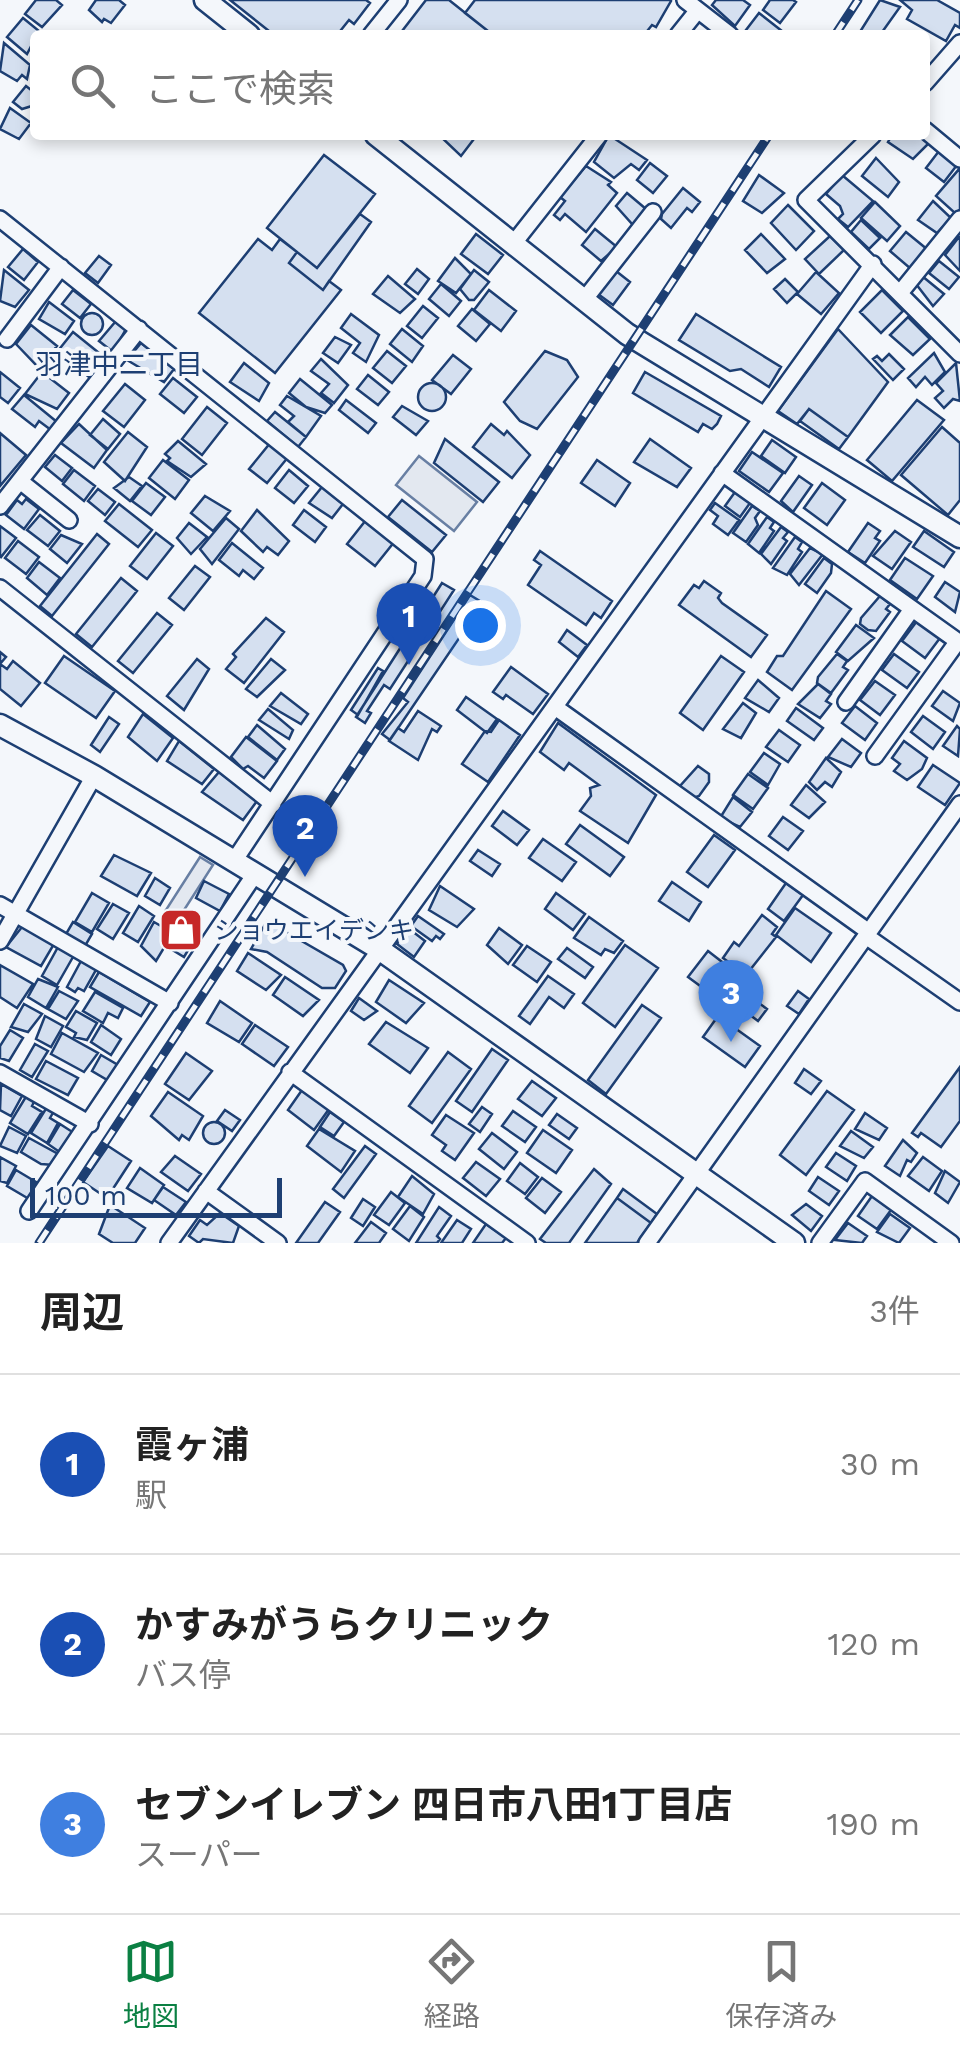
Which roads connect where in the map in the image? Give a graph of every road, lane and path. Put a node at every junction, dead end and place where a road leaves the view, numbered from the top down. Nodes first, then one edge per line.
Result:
1 (205, 0) edge
2 (398, 0) edge
3 (698, 5) edge
4 (243, 30) edge
5 (375, 30) edge
6 (681, 30) edge
7 (725, 30) edge
8 (960, 43) edge
9 (930, 77) edge
10 (930, 134) edge
11 (382, 140) edge
12 (595, 140) edge
13 (868, 140) edge
14 (960, 159) edge
15 (653, 212) dead end
16 (0, 219) edge
17 (960, 219) edge
18 (513, 244) junction
19 (872, 264) junction
20 (61, 267) junction
21 (900, 293) junction
22 (584, 300) junction
23 (139, 329) junction
24 (6, 339) dead end
25 (960, 354) edge
26 (762, 418) junction
27 (722, 473) junction
28 (20, 481) junction
29 (0, 506) edge
30 (68, 520) dead end
31 (960, 537) edge
32 (0, 588) edge
33 (912, 608) junction
34 (959, 642) edge
35 (846, 702) dead end
36 (555, 707) junction
37 (0, 726) edge
38 (875, 756) dead end
39 (94, 776) junction
40 (272, 804) junction
41 (960, 804) edge
42 (234, 860) junction
43 (256, 874) junction
44 (8, 910) edge
45 (867, 934) junction
46 (0, 941) edge
47 (379, 949) junction
48 (960, 1002) edge
49 (170, 1003) junction
50 (0, 1072) edge
51 (290, 1072) junction
52 (90, 1124) junction
53 (696, 1174) junction
54 (206, 1190) junction
55 (30, 1211) dead end
56 (956, 1242) edge
57 (169, 1243) edge
58 (278, 1243) edge
59 (527, 1243) edge
60 (647, 1243) edge
61 (794, 1243) edge
62 (820, 1243) edge

1 - 4 street
2 - 5 street
3 - 6 street
3 - 7 street
8 - 9 street
10 - 14 street
11 - 18 street
12 - 18 street
13 - 19 street
15 - 22 street
16 - 20 street
17 - 21 street
18 - 22 street
19 - 21 street
19 - 26 street
20 - 23 street
20 - 24 street
21 - 25 street
22 - 26 street
23 - 28 street
23 - 40 street
26 - 27 street
26 - 31 street
27 - 33 street
27 - 36 street
28 - 29 street
28 - 30 street
32 - 40 street
33 - 34 street
33 - 35 street
34 - 38 street
36 - 45 street
36 - 47 street
37 - 39 street
39 - 42 street
39 - 44 street
40 - 42 street
41 - 45 street
42 - 43 street
43 - 47 street
43 - 49 street
44 - 46 street
44 - 49 street
45 - 48 street
45 - 53 street
47 - 51 street
47 - 53 street
49 - 52 street
50 - 52 street
51 - 54 street
51 - 59 street
52 - 55 street
53 - 60 street
53 - 61 street
54 - 57 street
54 - 58 street
56 - 62 street

